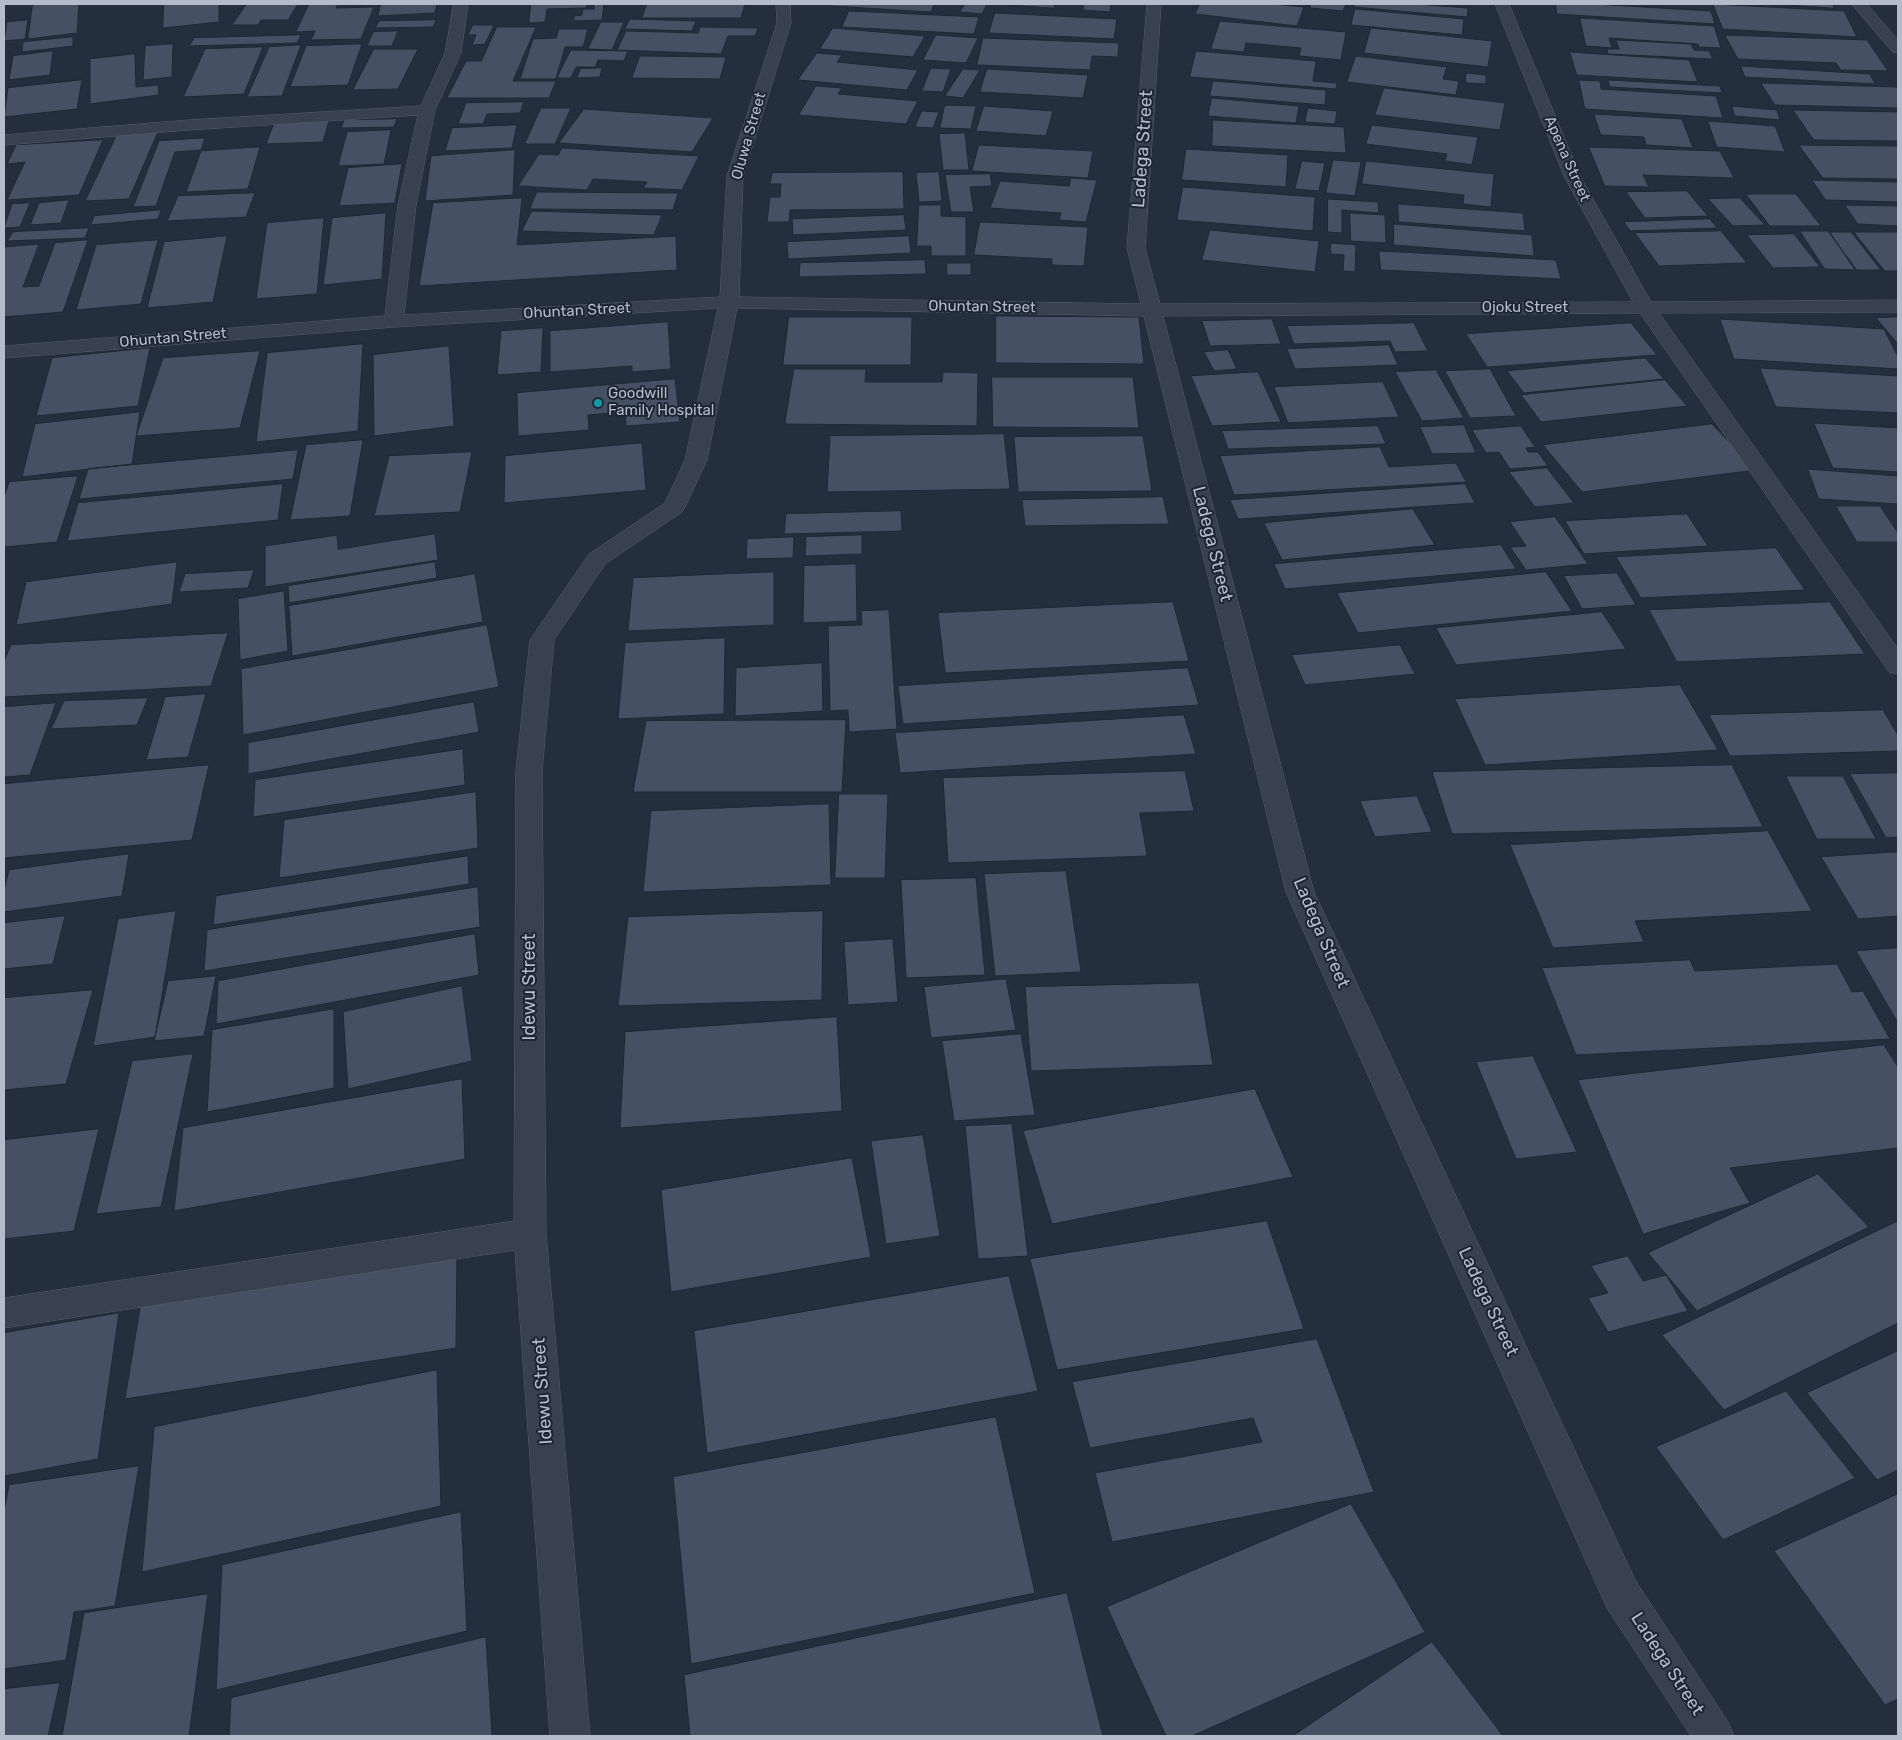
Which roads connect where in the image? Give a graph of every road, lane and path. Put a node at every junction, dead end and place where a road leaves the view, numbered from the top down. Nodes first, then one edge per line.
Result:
1 (461, 4) edge
2 (784, 4) edge
3 (1154, 4) edge
4 (1502, 4) edge
5 (1859, 4) edge
6 (1898, 49) edge
7 (427, 110) junction
8 (4, 140) edge
9 (729, 302) junction
10 (1898, 306) edge
11 (1645, 307) junction
12 (1152, 310) junction
13 (394, 321) junction
14 (4, 352) edge
15 (1898, 666) edge
16 (530, 1233) junction
17 (4, 1313) edge
18 (570, 1736) edge
19 (1714, 1736) edge

1 - 7 street
2 - 9 street, Oluwa Street
3 - 12 street, Ladega Street
4 - 11 street, Apena Street
5 - 6 street
7 - 8 street
7 - 13 street
9 - 12 street, Ohuntan Street
9 - 13 street, Ohuntan Street
9 - 16 street, Idewu Street
10 - 11 street, Ojoku Street
11 - 12 street, Ojoku Street
11 - 15 street, Apena Street
12 - 19 street, Ladega Street
13 - 14 street, Ohuntan Street
16 - 17 street
16 - 18 street, Idewu Street

